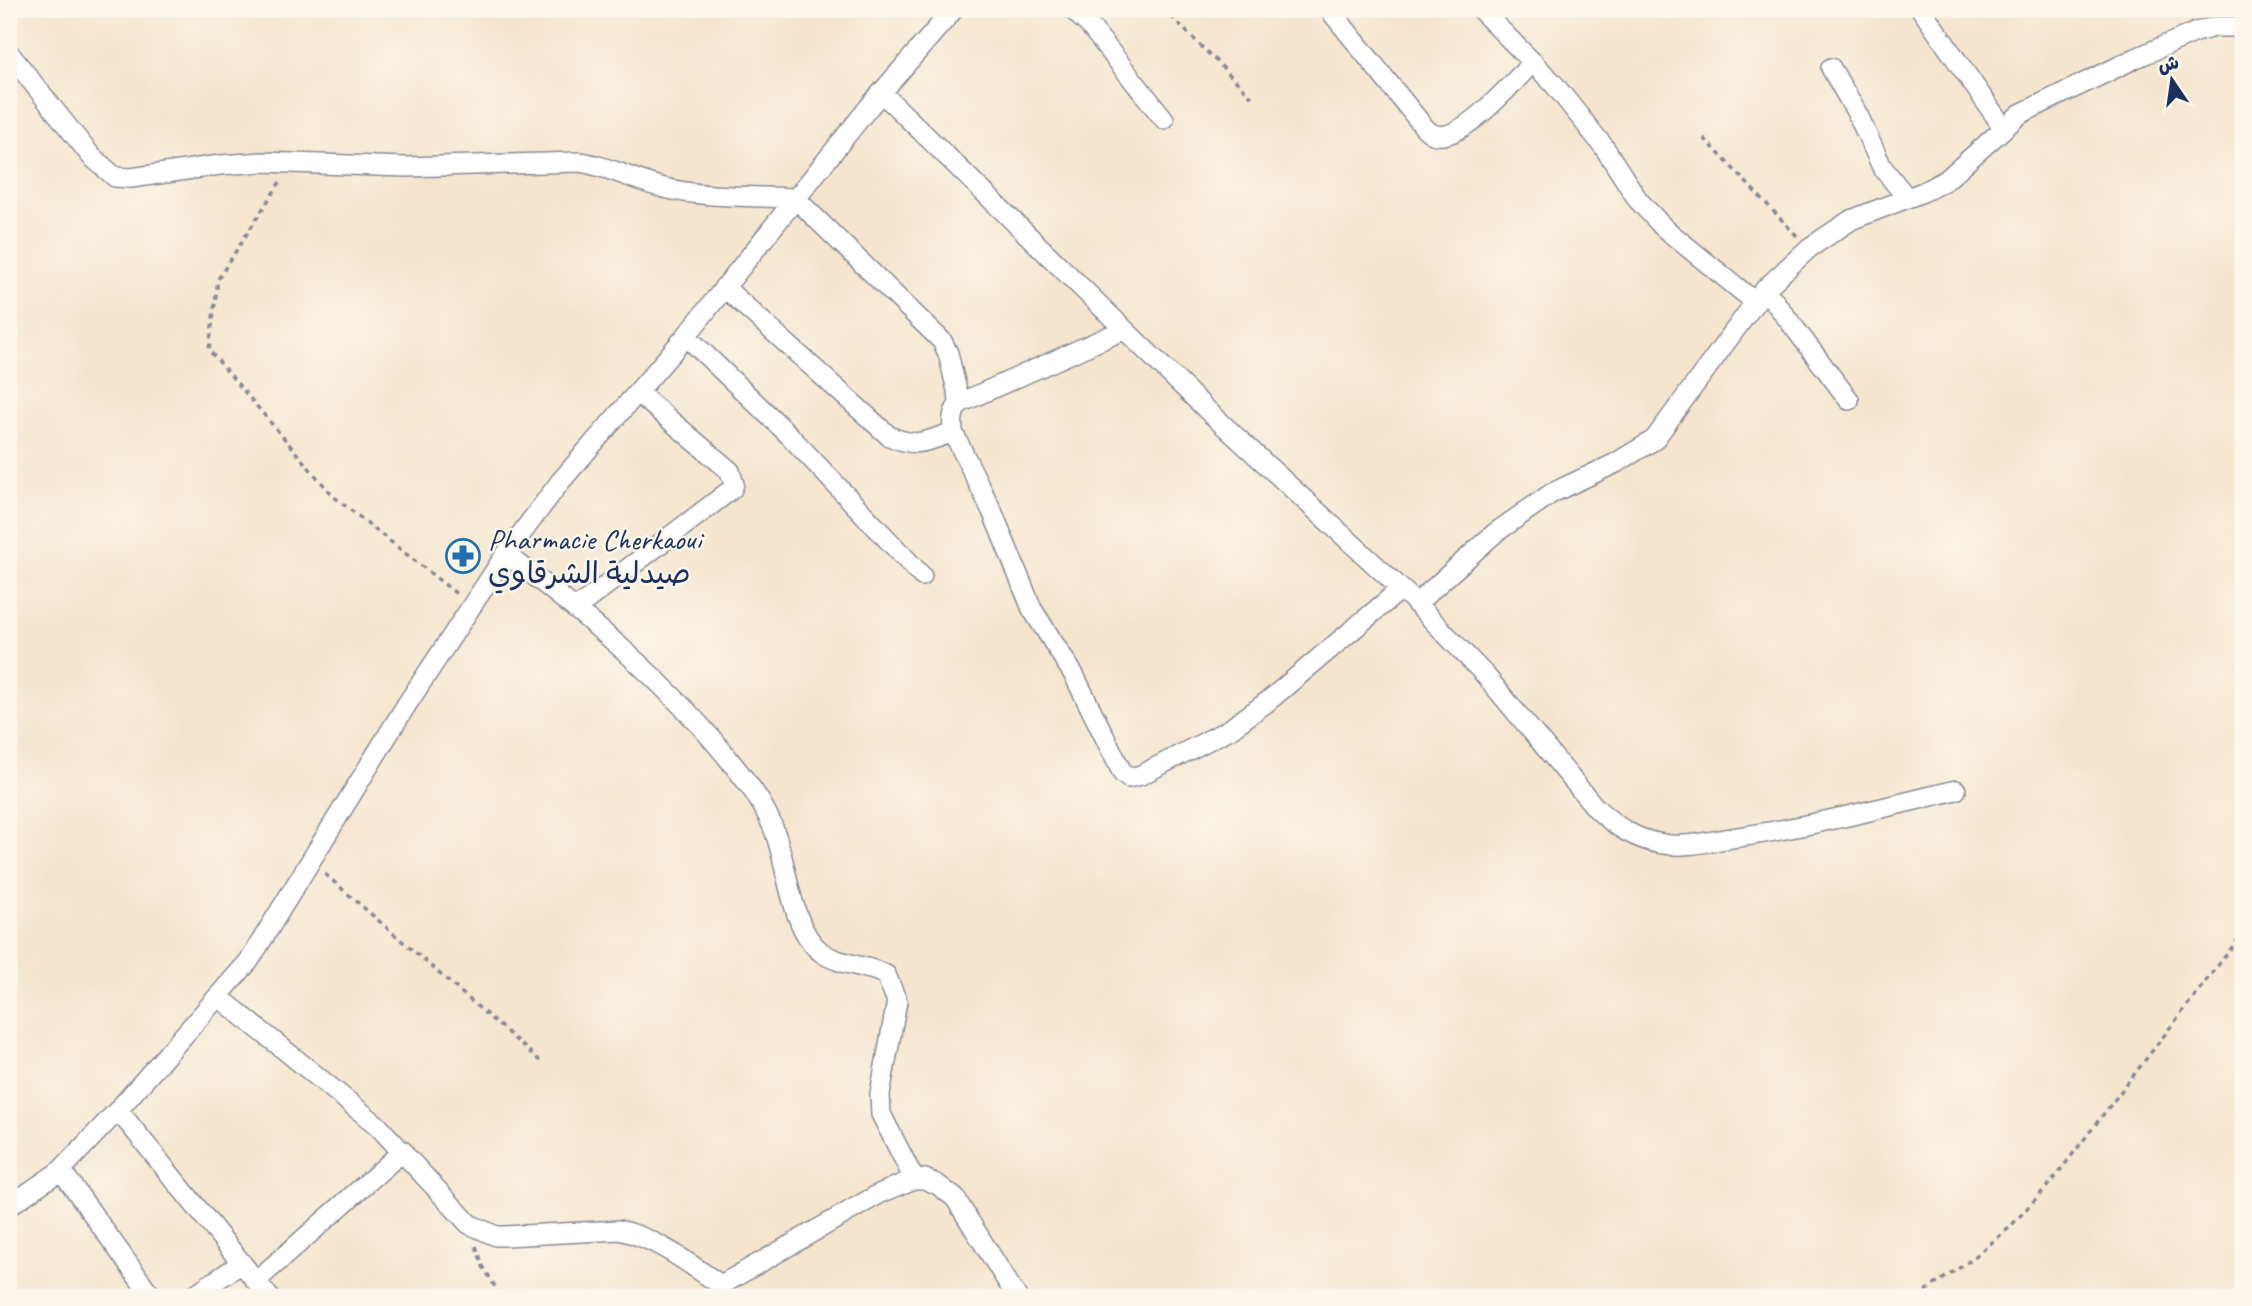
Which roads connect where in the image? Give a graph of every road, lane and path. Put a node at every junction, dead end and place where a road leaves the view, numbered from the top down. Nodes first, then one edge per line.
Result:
1 (954, 9) edge
2 (1072, 9) edge
3 (1164, 9) edge
4 (1329, 9) edge
5 (1480, 9) edge
6 (1921, 9) edge
7 (2243, 27) edge
8 (9, 53) edge
9 (1533, 62) junction
10 (1831, 68) dead end
11 (883, 94) junction
12 (1252, 97) dead end
13 (1164, 119) dead end
14 (2003, 127) junction
15 (1703, 138) dead end
16 (292, 163) junction
17 (1906, 197) junction
18 (795, 198) junction
19 (1809, 248) junction
20 (724, 287) junction
21 (1760, 295) junction
22 (1123, 330) junction
23 (686, 336) junction
24 (638, 393) junction
25 (1849, 400) dead end
26 (960, 403) junction
27 (953, 432) junction
28 (506, 555) junction
29 (922, 576) dead end
30 (1401, 589) junction
31 (1416, 604) junction
32 (471, 605) junction
33 (575, 609) junction
34 (1956, 790) dead end
35 (310, 861) junction
36 (2243, 933) edge
37 (219, 997) junction
38 (540, 1062) dead end
39 (118, 1110) junction
40 (403, 1151) junction
41 (61, 1170) junction
42 (914, 1179) junction
43 (9, 1206) edge
44 (468, 1224) junction
45 (242, 1263) junction
46 (256, 1281) junction
47 (723, 1291) edge
48 (152, 1297) edge
49 (191, 1297) edge
50 (269, 1297) edge
51 (501, 1297) edge
52 (1017, 1297) edge
53 (1917, 1297) edge

1 - 11 street
2 - 13 street
3 - 12 path
4 - 9 street
5 - 9 street
6 - 14 street
7 - 14 street
8 - 16 street
9 - 21 street
10 - 17 street
11 - 18 street
11 - 22 street
14 - 17 street
15 - 19 path
16 - 18 street
16 - 32 path
17 - 19 street
18 - 20 street
18 - 26 street
19 - 21 street
20 - 23 street
20 - 27 street
21 - 25 street
21 - 31 street
22 - 26 street
22 - 30 street
23 - 24 street
23 - 29 street
24 - 28 street
24 - 33 street
26 - 27 street
27 - 30 street
28 - 32 street
28 - 33 street
30 - 31 street
31 - 34 street
32 - 35 street
33 - 42 street
35 - 37 street
35 - 38 path
36 - 53 path
37 - 39 street
37 - 40 street
39 - 41 street
39 - 45 street
40 - 44 street
40 - 46 street
41 - 43 street
41 - 48 street
42 - 47 street
42 - 52 street
44 - 47 street
44 - 51 path
45 - 46 street
45 - 49 street
46 - 50 street

